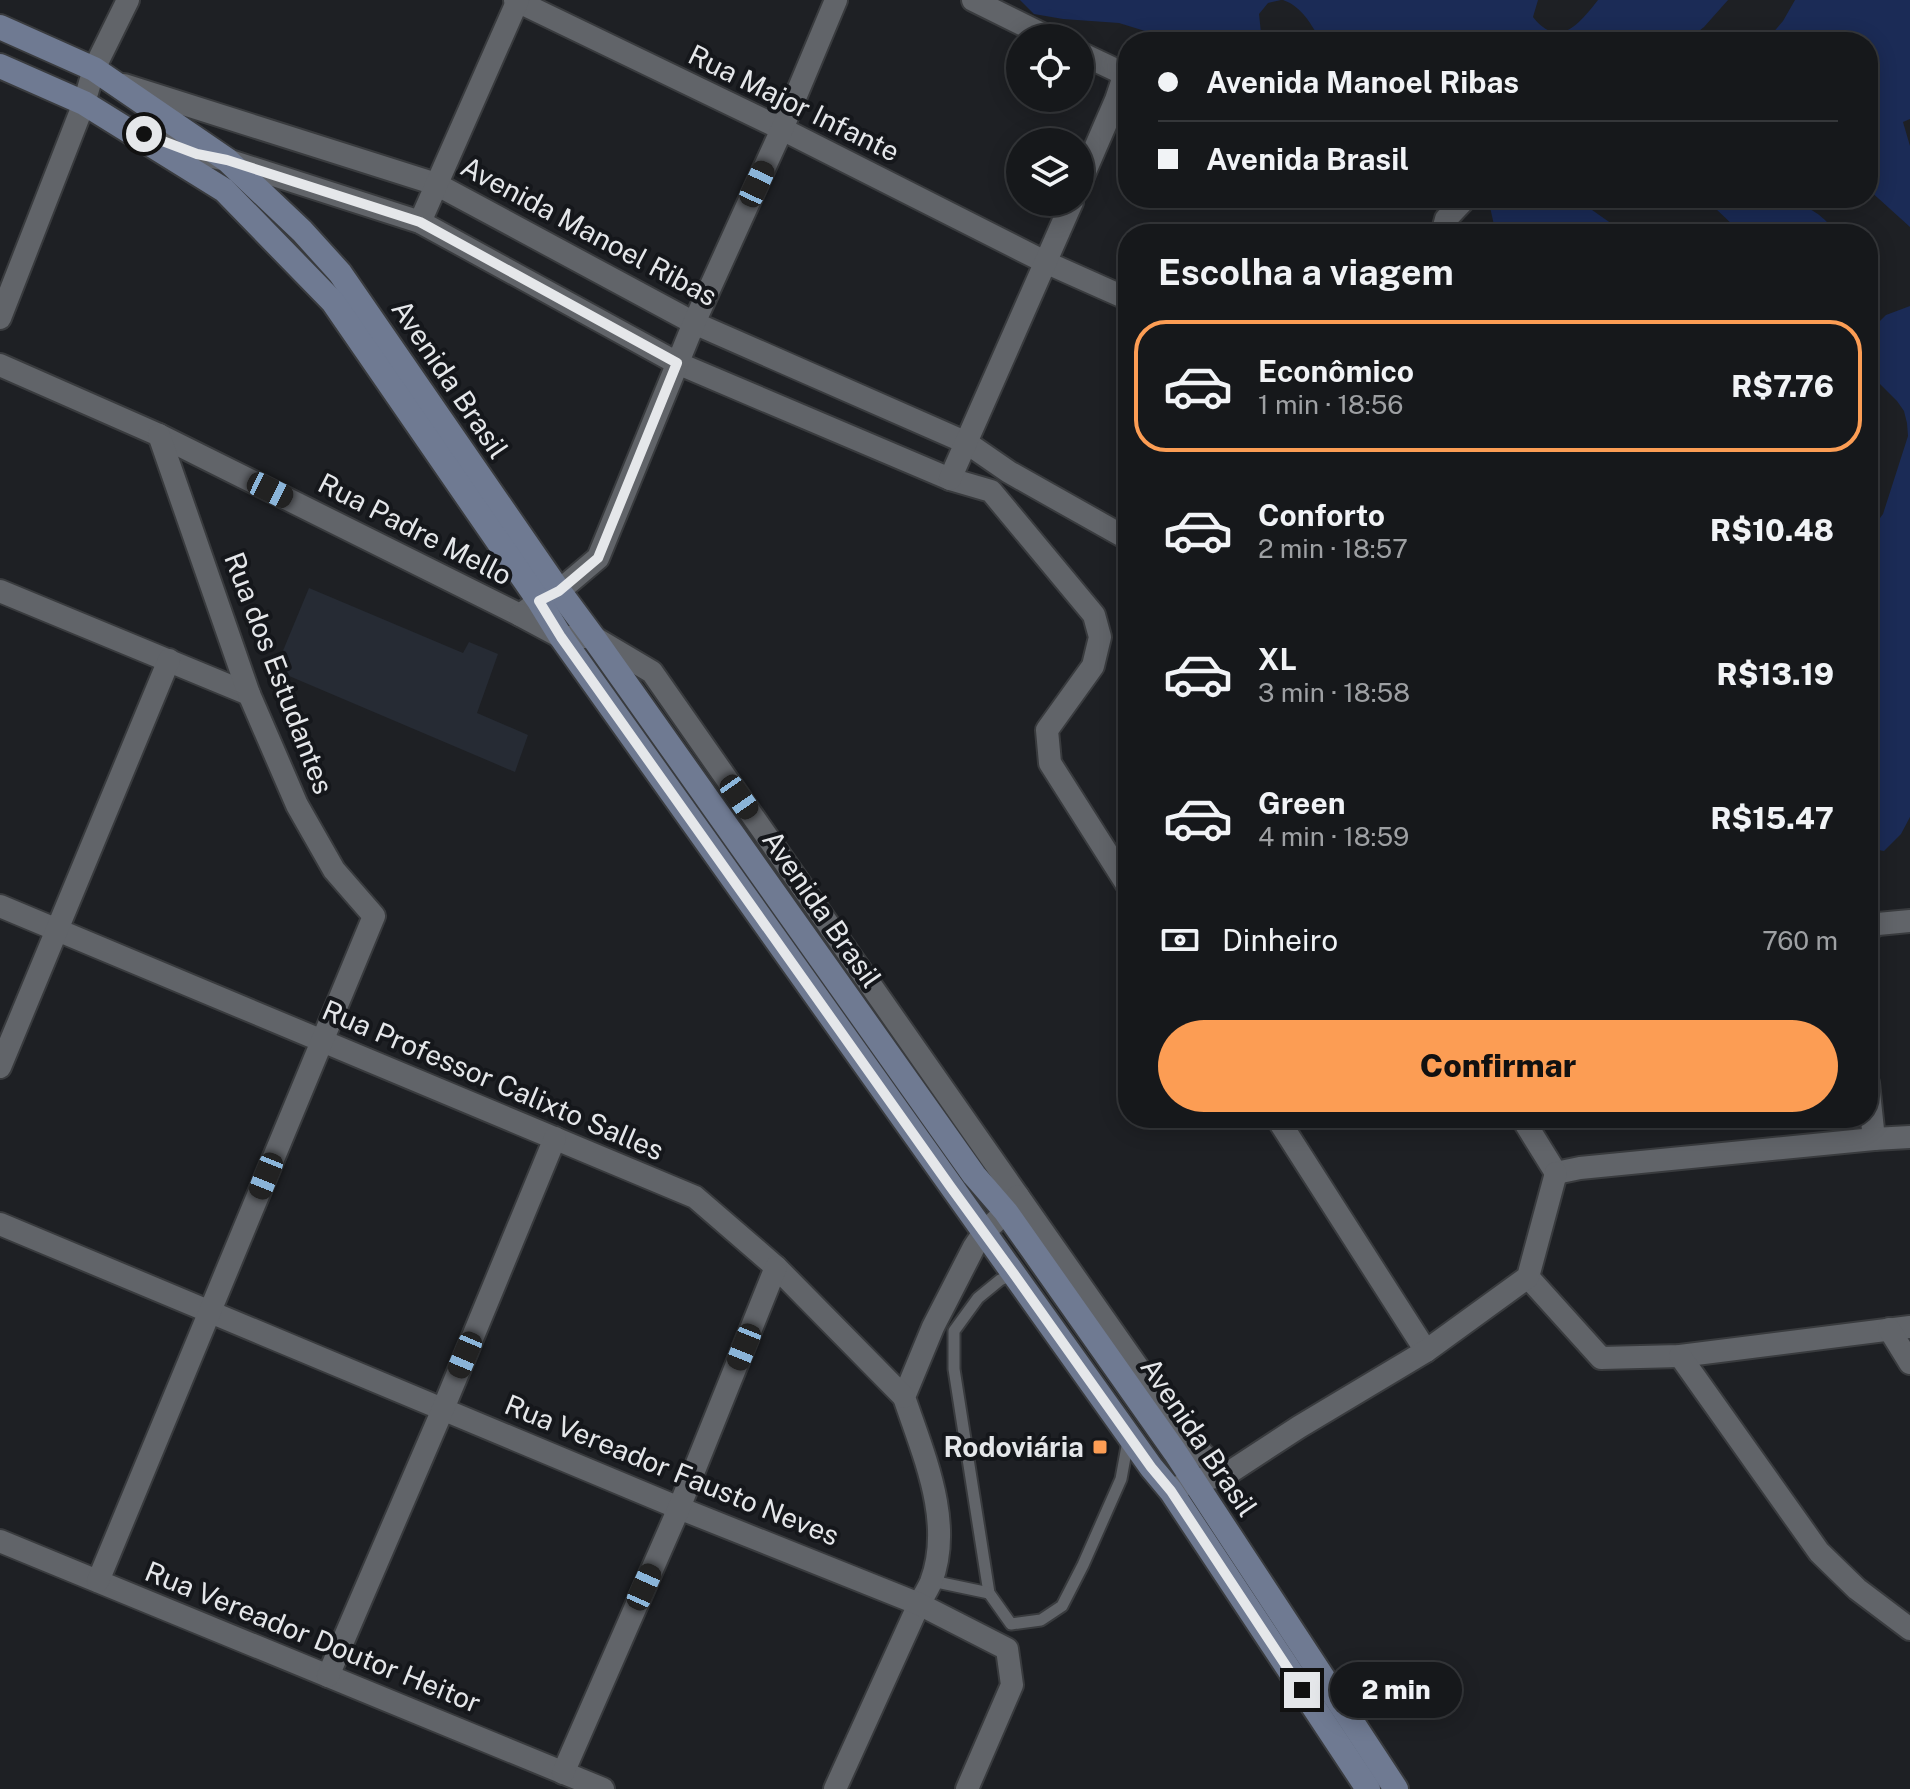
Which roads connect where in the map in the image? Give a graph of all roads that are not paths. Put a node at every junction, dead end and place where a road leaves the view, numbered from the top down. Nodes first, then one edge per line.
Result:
1 (128, 0) edge
2 (517, 0) edge
3 (836, 0) edge
4 (973, 0) edge
5 (1022, 24) edge
6 (0, 27) edge
7 (1094, 60) edge
8 (0, 66) edge
9 (1118, 71) edge
10 (103, 75) junction
11 (1118, 94) edge
12 (84, 103) junction
13 (117, 124) junction
14 (782, 129) junction
15 (1094, 151) edge
16 (227, 160) junction
17 (436, 184) junction
18 (1456, 208) edge
19 (1066, 216) edge
20 (420, 222) junction
21 (1445, 224) edge
22 (1045, 262) junction
23 (1118, 295) edge
24 (0, 318) edge
25 (694, 323) junction
26 (677, 363) junction
27 (0, 365) edge
28 (159, 435) junction
29 (967, 443) junction
30 (1009, 472) junction
31 (950, 479) junction
32 (991, 491) junction
33 (1118, 533) edge
34 (0, 591) edge
35 (539, 602) junction
36 (561, 637) junction
37 (593, 637) junction
38 (169, 660) junction
39 (249, 694) junction
40 (1118, 870) edge
41 (0, 906) edge
42 (1910, 921) edge
43 (1878, 924) edge
44 (58, 930) junction
45 (323, 1041) junction
46 (0, 1067) edge
47 (1283, 1128) edge
48 (1528, 1128) edge
49 (1873, 1128) edge
50 (1910, 1137) edge
51 (555, 1138) junction
52 (1874, 1139) junction
53 (1556, 1173) junction
54 (974, 1175) junction
55 (950, 1186) junction
56 (1012, 1204) junction
57 (0, 1224) edge
58 (984, 1232) junction
59 (776, 1267) junction
60 (1014, 1274) junction
61 (1528, 1277) junction
62 (210, 1311) junction
63 (1900, 1328) edge
64 (1426, 1351) junction
65 (1680, 1356) junction
66 (1910, 1363) edge
67 (904, 1397) junction
68 (443, 1409) junction
69 (1182, 1446) junction
70 (1151, 1467) junction
71 (1224, 1476) junction
72 (1194, 1480) junction
73 (1171, 1491) junction
74 (679, 1508) junction
75 (0, 1541) edge
76 (98, 1581) junction
77 (932, 1581) junction
78 (989, 1593) junction
79 (919, 1604) junction
80 (1910, 1629) edge
81 (328, 1676) junction
82 (563, 1773) junction
83 (603, 1789) edge
84 (835, 1789) edge
85 (967, 1789) edge
86 (1368, 1789) edge
87 (1396, 1789) edge

1 - 10 street
2 - 14 street, Rua Major Infante
2 - 17 street
3 - 14 street
4 - 5 street
6 - 10 main road, Avenida Manoel Ribas
7 - 9 street
8 - 12 main road
10 - 12 street
10 - 16 main road, Avenida Brasil
10 - 17 street, Avenida Manoel Ribas
11 - 15 street
12 - 13 main road
12 - 24 street
13 - 16 street
13 - 35 main road, Avenida Brasil
14 - 22 street, Rua Major Infante
14 - 25 street
16 - 20 street
16 - 35 main road, Avenida Brasil
17 - 20 street
17 - 25 street, Avenida Manoel Ribas
18 - 21 street
19 - 22 street
20 - 26 street
22 - 23 street, Rua Major Infante
22 - 29 street
25 - 26 street
25 - 29 street, Avenida Manoel Ribas
26 - 31 street
26 - 35 street
27 - 28 street, Rua Padre Mello
28 - 35 street, Rua Padre Mello
28 - 39 street, Rua dos Estudantes
29 - 30 street, Avenida Manoel Ribas
29 - 31 street
30 - 32 street
30 - 33 street, Avenida Manoel Ribas
31 - 32 street
32 - 40 street
34 - 38 street
35 - 36 main road, Avenida Brasil
35 - 37 main road, Avenida Brasil
36 - 37 street
36 - 55 main road, Avenida Brasil
37 - 54 main road, Avenida Brasil
37 - 56 street
38 - 39 street
38 - 44 street
39 - 45 street, Rua dos Estudantes
41 - 44 street, Rua Professor Calixto Salles
42 - 43 street
44 - 45 street, Rua Professor Calixto Salles
44 - 46 street
45 - 51 street, Rua Professor Calixto Salles
45 - 62 street
47 - 64 street
48 - 53 street
49 - 52 street
50 - 52 street
51 - 59 street, Rua Professor Calixto Salles
51 - 68 street
52 - 53 street
53 - 61 street
54 - 55 main road
54 - 56 main road, Avenida Brasil
55 - 58 main road, Avenida Brasil
56 - 58 street
56 - 69 main road, Avenida Brasil
57 - 62 street, Rua Vereador Fausto Neves
58 - 60 main road, Avenida Brasil
58 - 67 street
59 - 67 street, Rua Professor Calixto Salles
59 - 74 street
60 - 70 main road, Avenida Brasil
60 - 78 lane
61 - 64 street
61 - 65 street
62 - 68 street, Rua Vereador Fausto Neves
62 - 76 street
63 - 65 street
63 - 66 street
64 - 71 street
65 - 80 street
67 - 77 street
68 - 74 street, Rua Vereador Fausto Neves
68 - 81 street
69 - 70 lane
69 - 71 street
69 - 72 main road, Avenida Brasil
70 - 73 main road, Avenida Brasil
70 - 78 lane
71 - 72 street
72 - 73 street
72 - 87 main road, Avenida Brasil
73 - 86 main road, Avenida Brasil
74 - 79 street, Rua Vereador Fausto Neves
74 - 82 street
75 - 76 street, Rua Vereador Doutor Heitor
76 - 81 street, Rua Vereador Doutor Heitor
77 - 78 lane
77 - 79 street
79 - 84 street
79 - 85 street, Rua Vereador Fausto Neves
81 - 82 street, Rua Vereador Doutor Heitor
82 - 83 street, Rua Vereador Doutor Heitor

